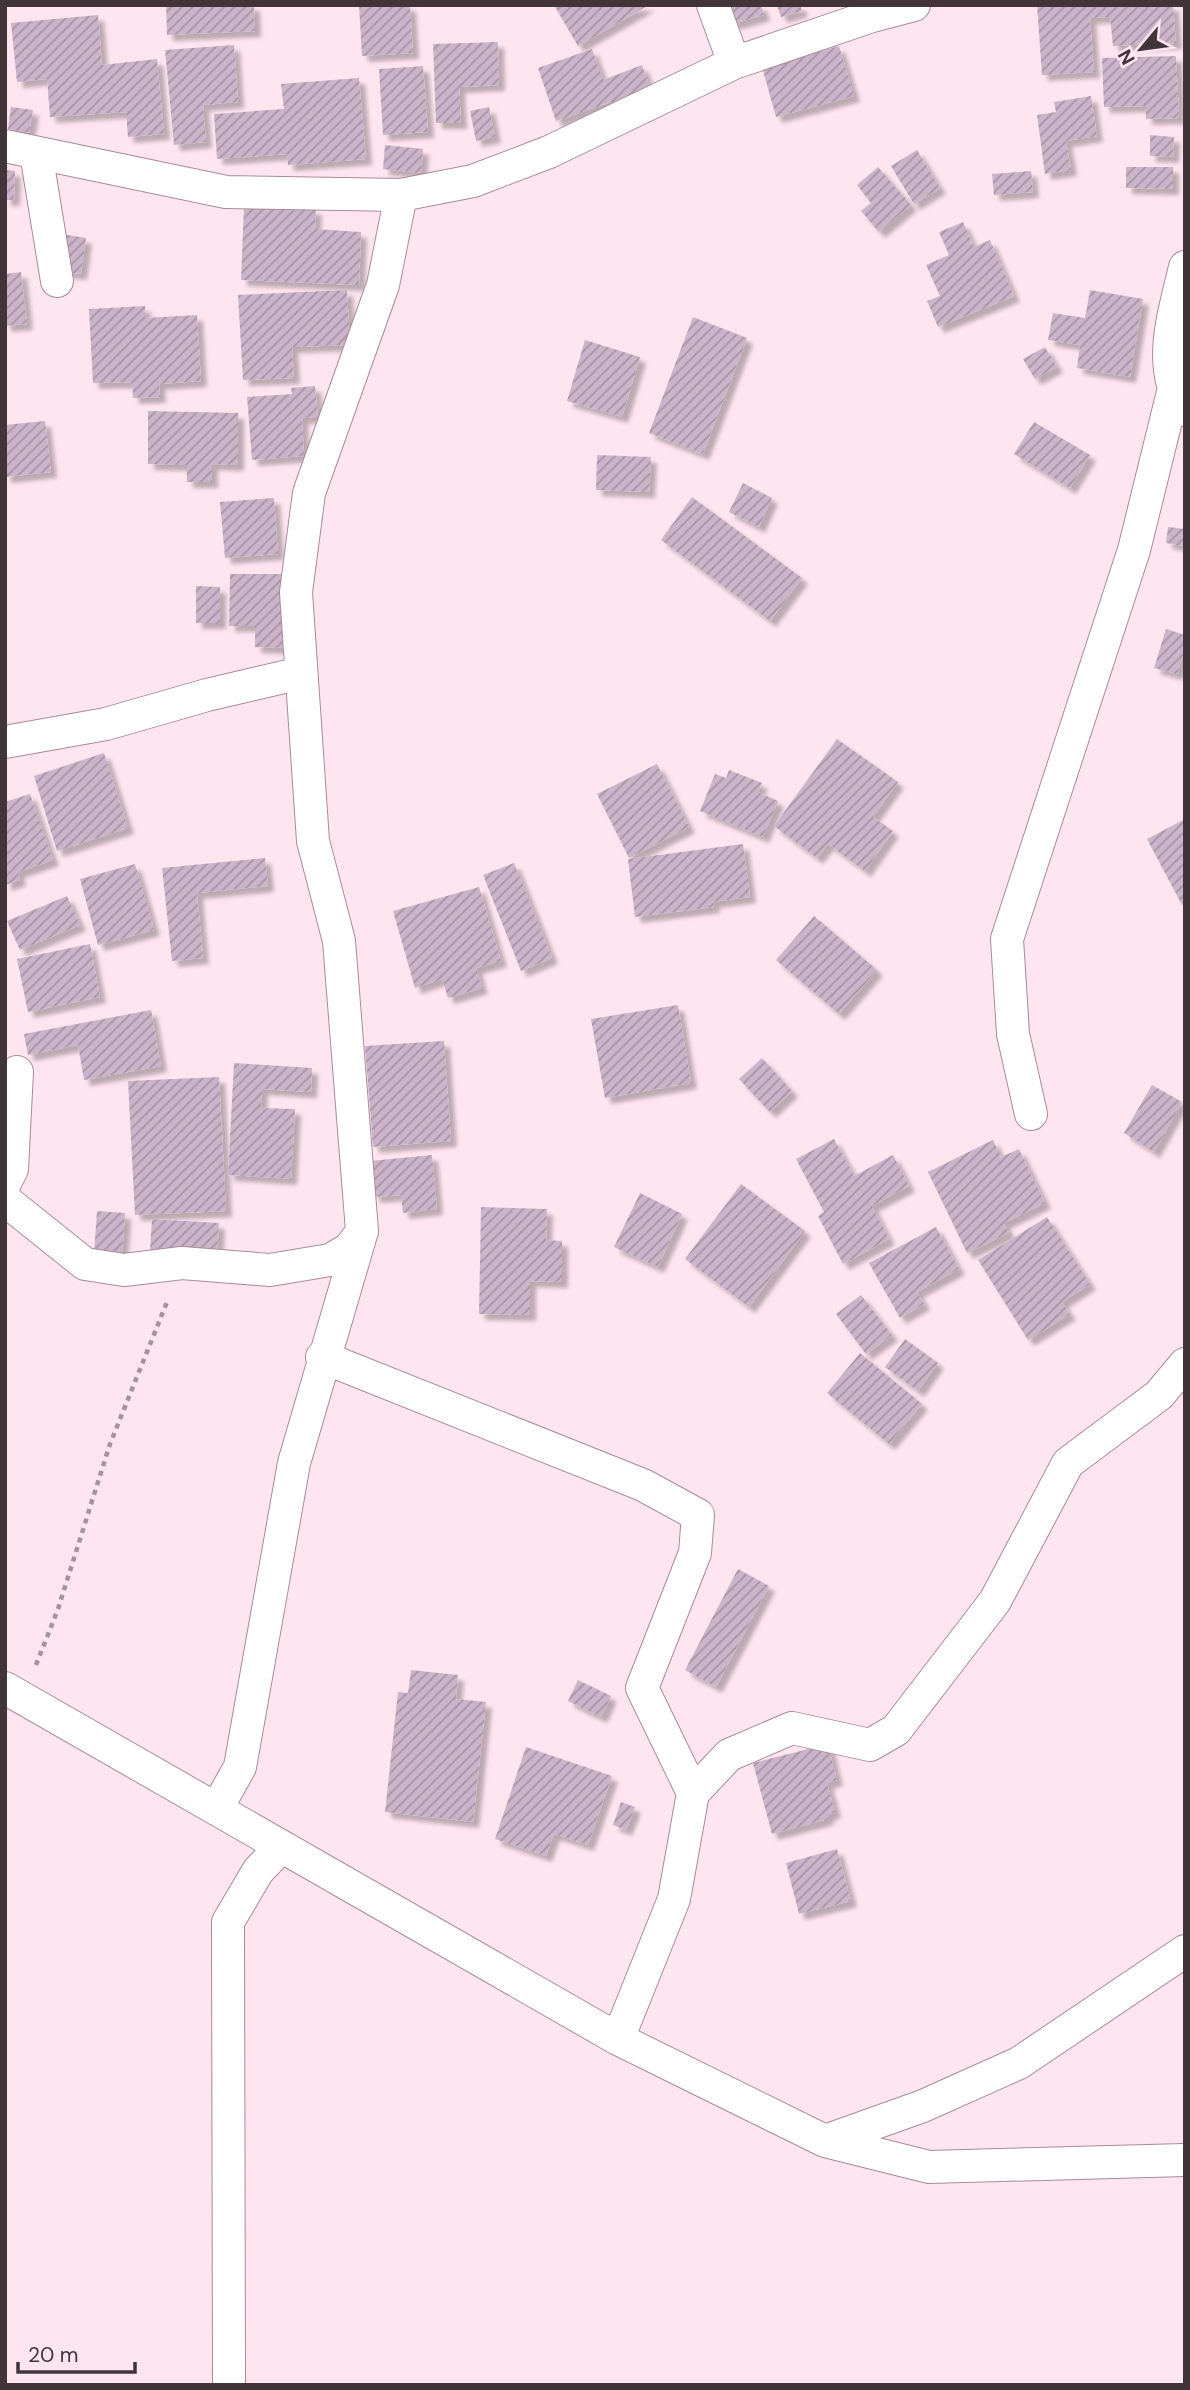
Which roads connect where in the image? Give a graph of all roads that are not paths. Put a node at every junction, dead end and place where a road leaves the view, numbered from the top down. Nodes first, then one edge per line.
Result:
1 (713, 5) edge
2 (914, 5) edge
3 (734, 63) junction
4 (5, 146) edge
5 (36, 153) junction
6 (401, 195) junction
7 (1185, 267) edge
8 (57, 281) dead end
9 (1179, 401) edge
10 (301, 673) junction
11 (5, 742) edge
12 (17, 1072) dead end
13 (1031, 1114) dead end
14 (5, 1182) edge
15 (5, 1200) edge
16 (362, 1231) junction
17 (323, 1357) junction
18 (1185, 1364) edge
19 (14, 1693) edge
20 (692, 1793) junction
21 (217, 1808) junction
22 (280, 1848) junction
23 (1185, 1951) edge
24 (618, 2039) junction
25 (825, 2141) junction
26 (1185, 2160) edge
27 (229, 2385) edge

1 - 3 street
2 - 3 street
3 - 6 street
4 - 5 street
5 - 6 street
5 - 8 street
6 - 10 street
7 - 9 street
9 - 13 street
10 - 11 street
10 - 16 street
12 - 14 street
15 - 16 street
16 - 17 street
17 - 20 street
17 - 21 street
18 - 20 street
19 - 21 street
20 - 24 street
21 - 22 street
22 - 24 street
22 - 27 street
23 - 25 street
24 - 25 street
25 - 26 street

